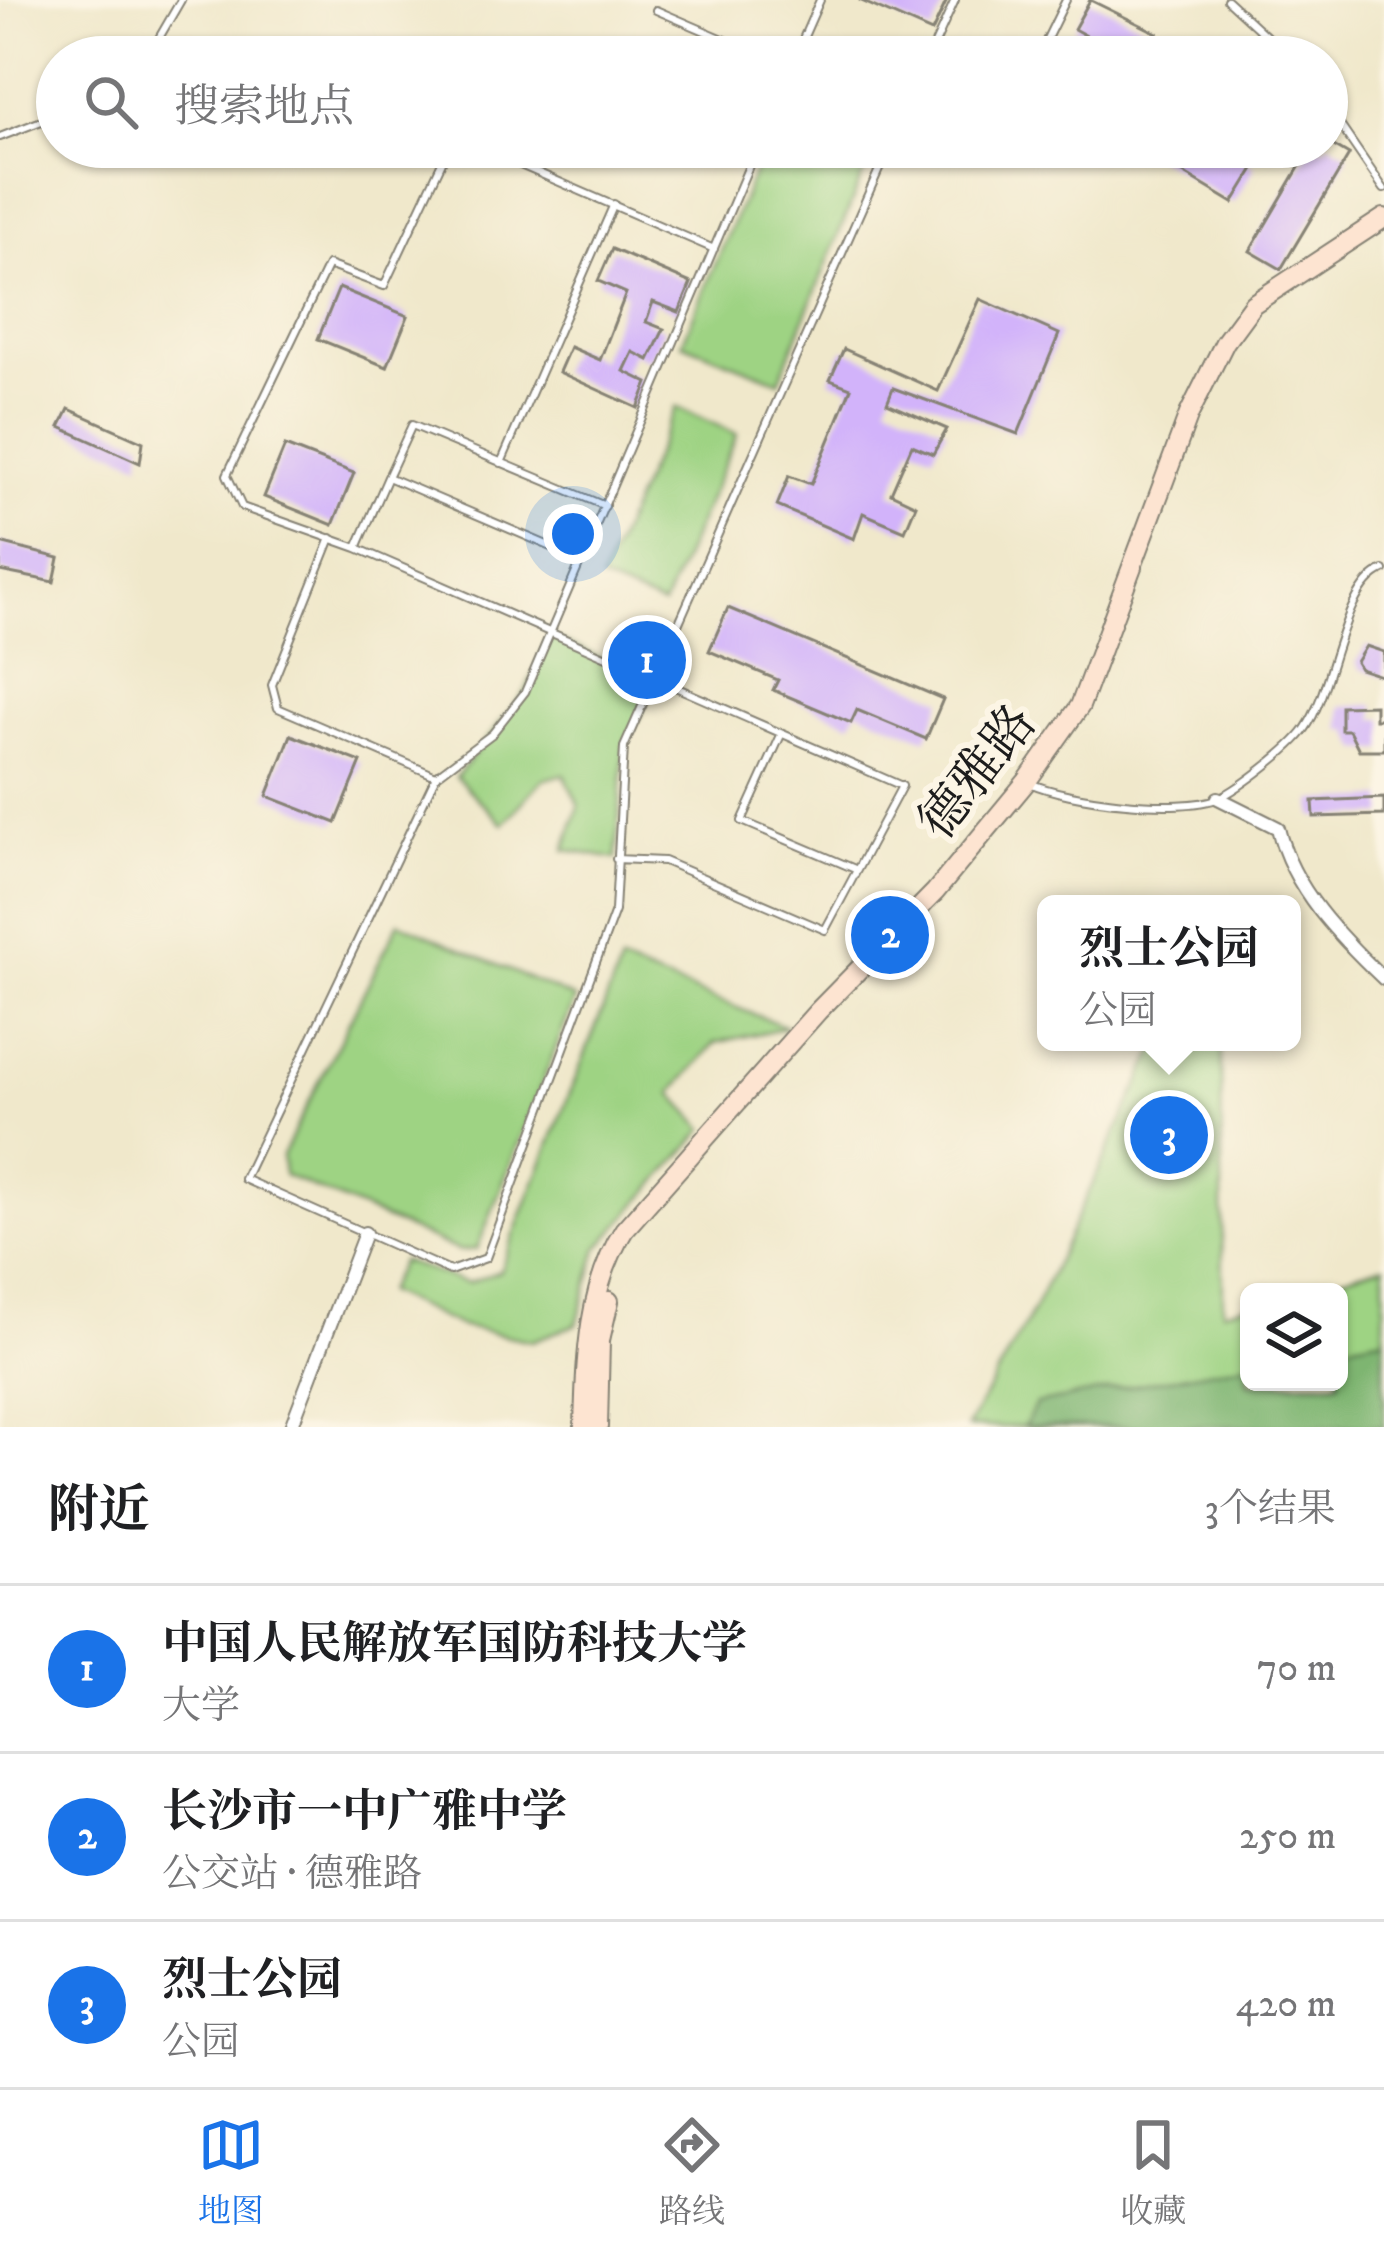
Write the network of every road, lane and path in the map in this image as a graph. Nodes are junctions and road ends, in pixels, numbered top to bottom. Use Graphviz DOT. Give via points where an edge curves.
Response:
graph roads {
  1 [pos="181,0"];
  2 [pos="820,0"];
  3 [pos="955,0"];
  4 [pos="1066,0"];
  5 [pos="1227,0"];
  6 [pos="656,10"];
  7 [pos="160,36"];
  8 [pos="716,36"];
  9 [pos="805,36"];
  10 [pos="939,36"];
  11 [pos="1048,36"];
  12 [pos="1266,36"];
  13 [pos="36,123"];
  14 [pos="0,137"];
  15 [pos="1348,137"];
  16 [pos="439,168"];
  17 [pos="528,168"];
  18 [pos="749,168"];
  19 [pos="880,168"];
  20 [pos="1384,189"];
  21 [pos="614,204"];
  22 [pos="1384,218"];
  23 [pos="1384,227"];
  24 [pos="714,249"];
  25 [pos="501,463"];
  26 [pos="388,477"];
  27 [pos="605,506"];
  28 [pos="331,538"];
  29 [pos="357,548"];
  30 [pos="582,560"];
  31 [pos="1384,570"];
  32 [pos="549,636"];
  33 [pos="657,681"];
  34 [pos="781,735"];
  35 [pos="436,776"];
  36 [pos="1030,784"];
  37 [pos="1218,798"];
  38 [pos="616,859"];
  39 [pos="855,869"];
  40 [pos="1384,979"];
  41 [pos="365,1233"];
  42 [pos="291,1427"];
  43 [pos="584,1427"];
  44 [pos="598,1427"];
  1 -- 7 [label="lane"];
  2 -- 9 [label="lane"];
  3 -- 10 [label="lane"];
  4 -- 11 [label="lane"];
  5 -- 12 [label="lane"];
  6 -- 8 [label="lane"];
  13 -- 14 [label="lane"];
  15 -- 20 [label="lane"];
  16 -- 28 [label="lane" via="384,286 328,265 227,475 242,507"];
  17 -- 21 [label="lane"];
  18 -- 24 [label="lane"];
  19 -- 33 [label="lane"];
  21 -- 24 [label="lane"];
  21 -- 25 [label="lane"];
  22 -- 36 [label="street, 德雅路" via="1275,286 1225,342 1189,414 1080,706"];
  23 -- 36 [label="street, 德雅路" via="1275,296 1232,342 1086,711"];
  24 -- 27 [label="lane"];
  25 -- 26 [label="lane" via="412,425"];
  25 -- 27 [label="lane"];
  26 -- 29 [label="lane"];
  26 -- 30 [label="lane"];
  27 -- 30 [label="lane"];
  28 -- 29 [label="lane"];
  28 -- 35 [label="lane" via="272,686 278,708"];
  29 -- 32 [label="lane"];
  30 -- 32 [label="lane"];
  31 -- 37 [label="lane" via="1358,589 1306,728"];
  32 -- 33 [label="lane"];
  32 -- 35 [label="lane" via="524,692 492,734"];
  33 -- 34 [label="lane"];
  33 -- 38 [label="lane" via="624,747"];
  34 -- 39 [label="lane" via="742,821"];
  34 -- 39 [label="lane" via="902,785"];
  35 -- 41 [label="lane" via="244,1179"];
  36 -- 37 [label="lane" via="1148,805"];
  36 -- 43 [label="street, 德雅路" via="624,1230 587,1340"];
  36 -- 44 [label="street, 德雅路" via="632,1239 600,1340"];
  37 -- 40 [label="street" via="1278,828 1333,930"];
  38 -- 39 [label="lane" via="664,861 825,930"];
  38 -- 41 [label="lane" via="615,911 486,1258 450,1271"];
  41 -- 42 [label="street"];
}
